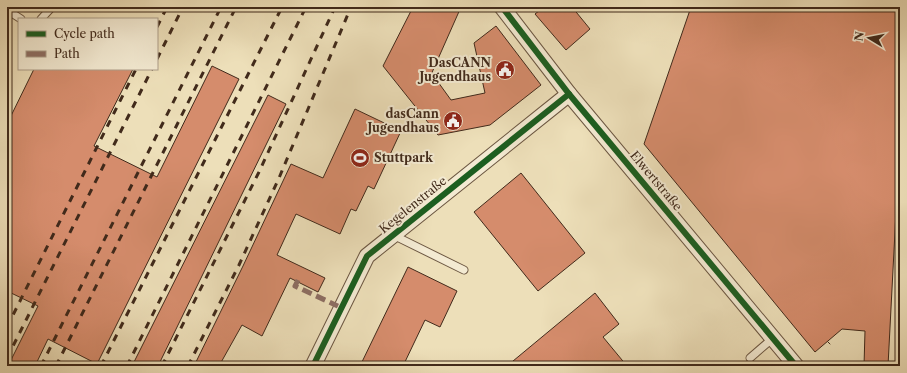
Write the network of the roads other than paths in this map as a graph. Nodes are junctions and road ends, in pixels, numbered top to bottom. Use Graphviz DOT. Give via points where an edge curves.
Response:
graph roads {
  1 [pos="52,7"];
  2 [pos="502,7"];
  3 [pos="7,10"];
  4 [pos="19,18"];
  5 [pos="42,18"];
  6 [pos="568,94"];
  7 [pos="393,235"];
  8 [pos="464,270"];
  9 [pos="773,338"];
  10 [pos="750,358"];
  11 [pos="313,366"];
  12 [pos="796,366"];
  1 -- 5 [label="lane"];
  2 -- 6 [label="street, Elwertstraße"];
  3 -- 4 [label="lane"];
  6 -- 7 [label="street, Kegelenstraße"];
  6 -- 9 [label="street, Elwertstraße"];
  7 -- 8 [label="lane"];
  7 -- 11 [label="street, Kegelenstraße" via="367,256"];
  9 -- 10 [label="lane"];
  9 -- 12 [label="street, Elwertstraße"];
}
